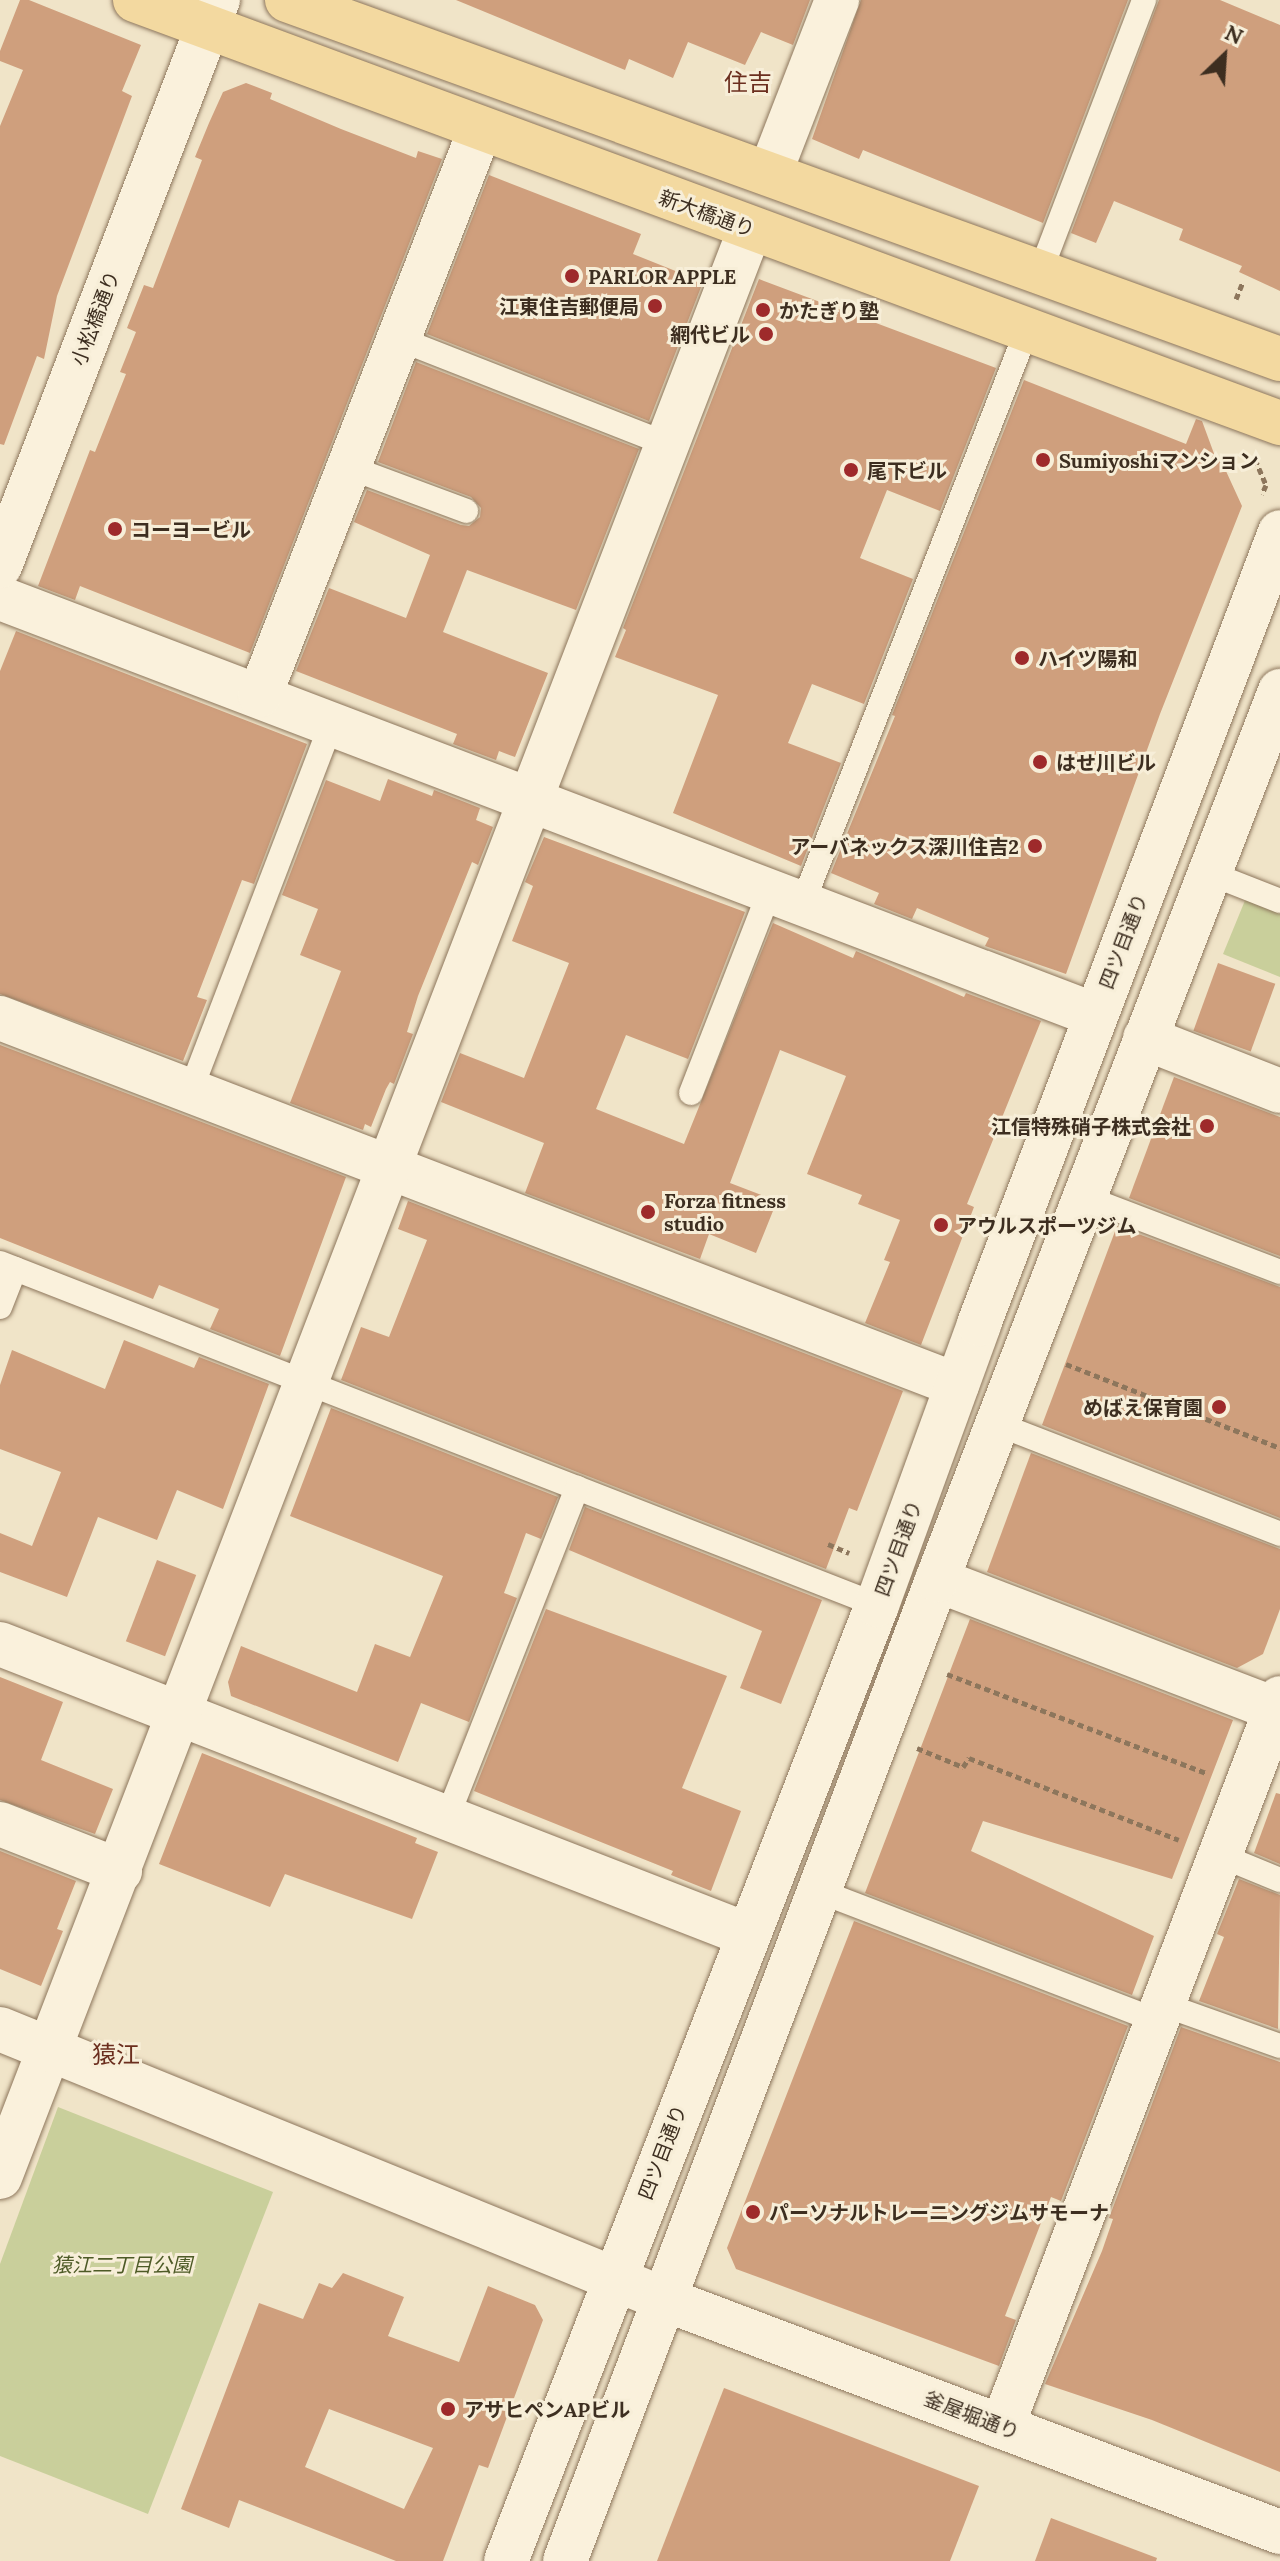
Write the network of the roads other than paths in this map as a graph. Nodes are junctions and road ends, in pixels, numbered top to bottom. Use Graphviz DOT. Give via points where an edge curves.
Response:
graph roads {
  1 [pos="135,0"];
  2 [pos="287,0"];
  3 [pos="837,0"];
  4 [pos="1144,0"];
  5 [pos="213,14"];
  6 [pos="480,130"];
  7 [pos="770,173"];
  8 [pos="750,229"];
  9 [pos="1041,270"];
  10 [pos="1027,330"];
  11 [pos="399,339"];
  12 [pos="1280,359"];
  13 [pos="1280,423"];
  14 [pos="667,444"];
  15 [pos="348,467"];
  16 [pos="466,511"];
  17 [pos="1280,532"];
  18 [pos="0,566"];
  19 [pos="0,598"];
  20 [pos="1280,691"];
  21 [pos="260,695"];
  22 [pos="332,723"];
  23 [pos="531,801"];
  24 [pos="1209,873"];
  25 [pos="786,899"];
  26 [pos="1280,901"];
  27 [pos="1095,1015"];
  28 [pos="0,1018"];
  29 [pos="1145,1038"];
  30 [pos="1280,1091"];
  31 [pos="190,1092"];
  32 [pos="691,1093"];
  33 [pos="391,1167"];
  34 [pos="1084,1197"];
  35 [pos="7,1266"];
  36 [pos="1280,1272"];
  37 [pos="0,1307"];
  38 [pos="308,1383"];
  39 [pos="957,1385"];
  40 [pos="997,1424"];
  41 [pos="577,1488"];
  42 [pos="1280,1534"];
  43 [pos="937,1580"];
  44 [pos="877,1605"];
  45 [pos="0,1644"];
  46 [pos="1279,1706"];
  47 [pos="178,1713"];
  48 [pos="447,1818"];
  49 [pos="0,1824"];
  50 [pos="1219,1855"];
  51 [pos="120,1871"];
  52 [pos="1280,1880"];
  53 [pos="819,1891"];
  54 [pos="748,1935"];
  55 [pos="1158,2012"];
  56 [pos="0,2029"];
  57 [pos="1280,2046"];
  58 [pos="50,2050"];
  59 [pos="0,2177"];
  60 [pos="613,2278"];
  61 [pos="664,2299"];
  62 [pos="1002,2427"];
  63 [pos="1280,2532"];
  64 [pos="506,2561"];
  65 [pos="565,2561"];
  1 -- 5 [label="main road, 新大橋通り"];
  2 -- 7 [label="main road"];
  3 -- 7 [label="street"];
  4 -- 9 [label="lane"];
  5 -- 6 [label="main road, 新大橋通り"];
  5 -- 18 [label="street, 小松橋通り"];
  6 -- 8 [label="main road, 新大橋通り"];
  6 -- 11 [label="street"];
  7 -- 9 [label="main road"];
  8 -- 10 [label="main road, 新大橋通り"];
  8 -- 14 [label="street"];
  9 -- 12 [label="main road"];
  10 -- 13 [label="main road, 新大橋通り"];
  10 -- 25 [label="lane"];
  11 -- 14 [label="lane"];
  11 -- 15 [label="street"];
  14 -- 23 [label="street"];
  15 -- 16 [label="lane"];
  15 -- 21 [label="street"];
  17 -- 27 [label="street, 四ツ目通り"];
  19 -- 21 [label="street"];
  20 -- 24 [label="street"];
  21 -- 22 [label="street"];
  22 -- 23 [label="street"];
  22 -- 31 [label="lane"];
  23 -- 25 [label="street"];
  23 -- 33 [label="street"];
  24 -- 26 [label="lane"];
  24 -- 29 [label="street"];
  25 -- 27 [label="street"];
  25 -- 32 [label="lane"];
  27 -- 39 [label="street, 四ツ目通り"];
  28 -- 31 [label="street"];
  29 -- 30 [label="street"];
  29 -- 34 [label="street"];
  31 -- 33 [label="street"];
  33 -- 38 [label="street"];
  33 -- 39 [label="street"];
  34 -- 36 [label="lane"];
  34 -- 40 [label="street"];
  35 -- 37 [label="lane"];
  35 -- 38 [label="lane"];
  38 -- 41 [label="lane"];
  38 -- 47 [label="street"];
  39 -- 44 [label="street, 四ツ目通り"];
  40 -- 42 [label="lane"];
  40 -- 43 [label="street"];
  41 -- 44 [label="lane"];
  41 -- 48 [label="lane"];
  43 -- 46 [label="street"];
  43 -- 53 [label="street"];
  44 -- 54 [label="street, 四ツ目通り"];
  45 -- 47 [label="street"];
  46 -- 50 [label="street"];
  47 -- 48 [label="street"];
  47 -- 51 [label="street"];
  48 -- 54 [label="street"];
  49 -- 51 [label="street"];
  50 -- 52 [label="lane"];
  50 -- 55 [label="street"];
  51 -- 58 [label="street"];
  53 -- 55 [label="lane"];
  53 -- 61 [label="street"];
  54 -- 60 [label="street, 四ツ目通り"];
  55 -- 57 [label="lane"];
  55 -- 62 [label="street"];
  56 -- 58 [label="street, 釜屋堀通り"];
  58 -- 59 [label="street"];
  58 -- 60 [label="street, 釜屋堀通り"];
  60 -- 61 [label="street, 釜屋堀通り"];
  60 -- 64 [label="street, 四ツ目通り"];
  61 -- 62 [label="street, 釜屋堀通り"];
  61 -- 65 [label="street"];
  62 -- 63 [label="street, 釜屋堀通り"];
}
